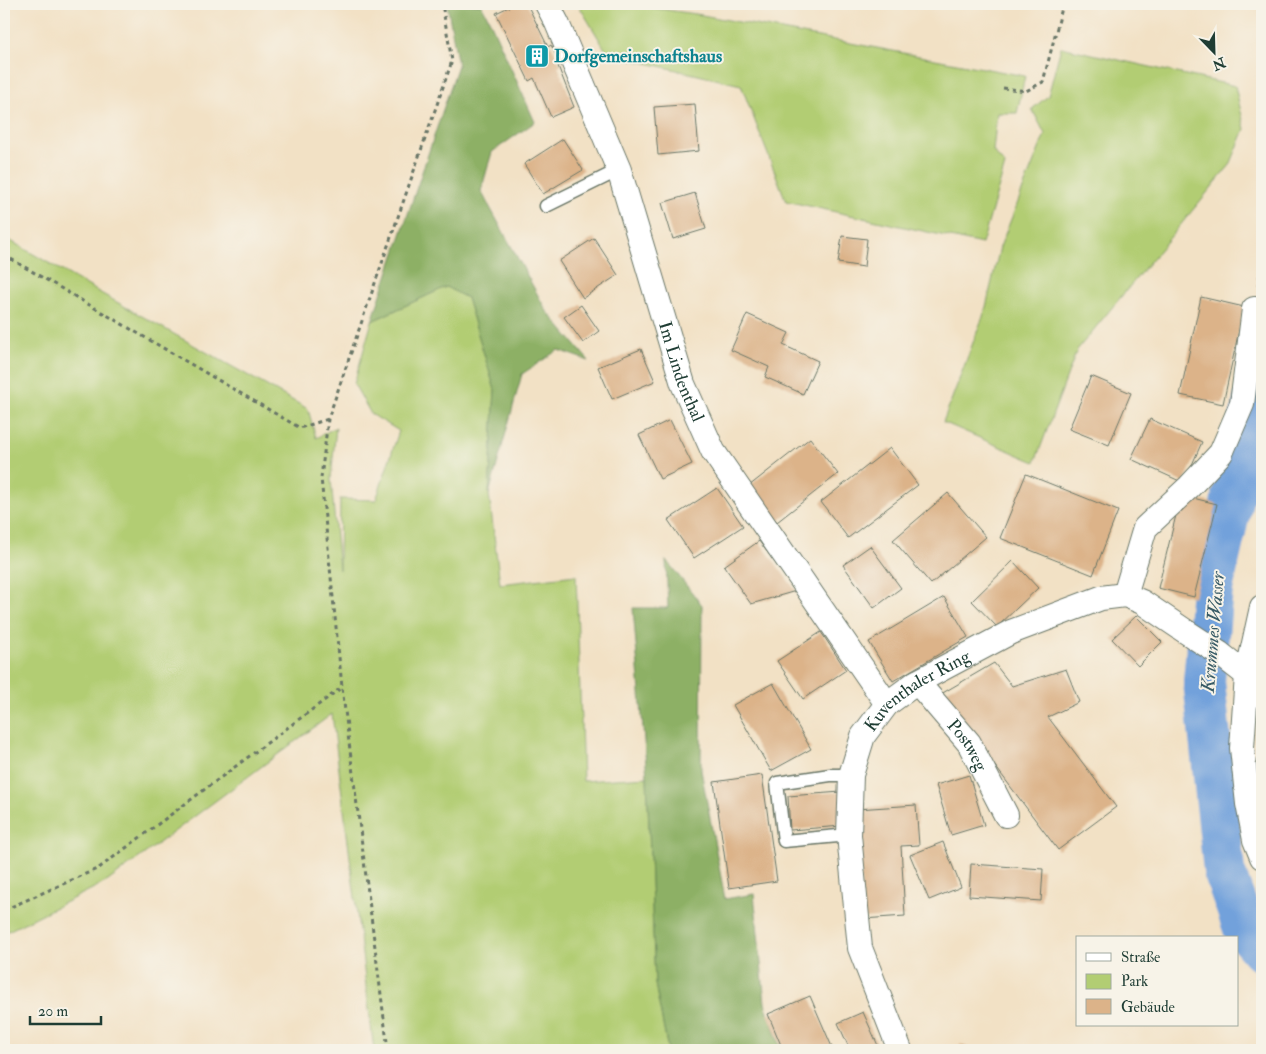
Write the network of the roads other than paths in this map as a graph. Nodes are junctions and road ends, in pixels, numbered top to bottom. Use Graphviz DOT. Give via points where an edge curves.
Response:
graph roads {
  1 [pos="547,4"];
  2 [pos="619,170"];
  3 [pos="546,206"];
  4 [pos="1254,309"];
  5 [pos="1125,595"];
  6 [pos="1262,607"];
  7 [pos="1255,680"];
  8 [pos="917,682"];
  9 [pos="887,704"];
  10 [pos="851,775"];
  11 [pos="1006,815"];
  12 [pos="849,835"];
  13 [pos="1262,857"];
  14 [pos="900,1050"];
  1 -- 2 [label="street, Im Lindenthal"];
  2 -- 3 [label="lane"];
  2 -- 9 [label="street, Im Lindenthal" via="683,384 714,451"];
  4 -- 5 [label="street" via="1242,404 1221,453 1145,528"];
  5 -- 7 [label="street" via="1142,602"];
  5 -- 8 [label="street, Kuventhaler Ring" via="1101,598 1011,632"];
  6 -- 7 [label="street"];
  7 -- 13 [label="street" via="1242,748 1248,804"];
  8 -- 9 [label="street, Kuventhaler Ring"];
  8 -- 11 [label="street, Postweg" via="969,743"];
  9 -- 10 [label="street, Kuventhaler Ring" via="863,736"];
  10 -- 12 [label="street, Kuventhaler Ring"];
  10 -- 12 [label="lane" via="830,775 777,784 784,840"];
  12 -- 14 [label="street, Kuventhaler Ring" via="860,948"];
}
